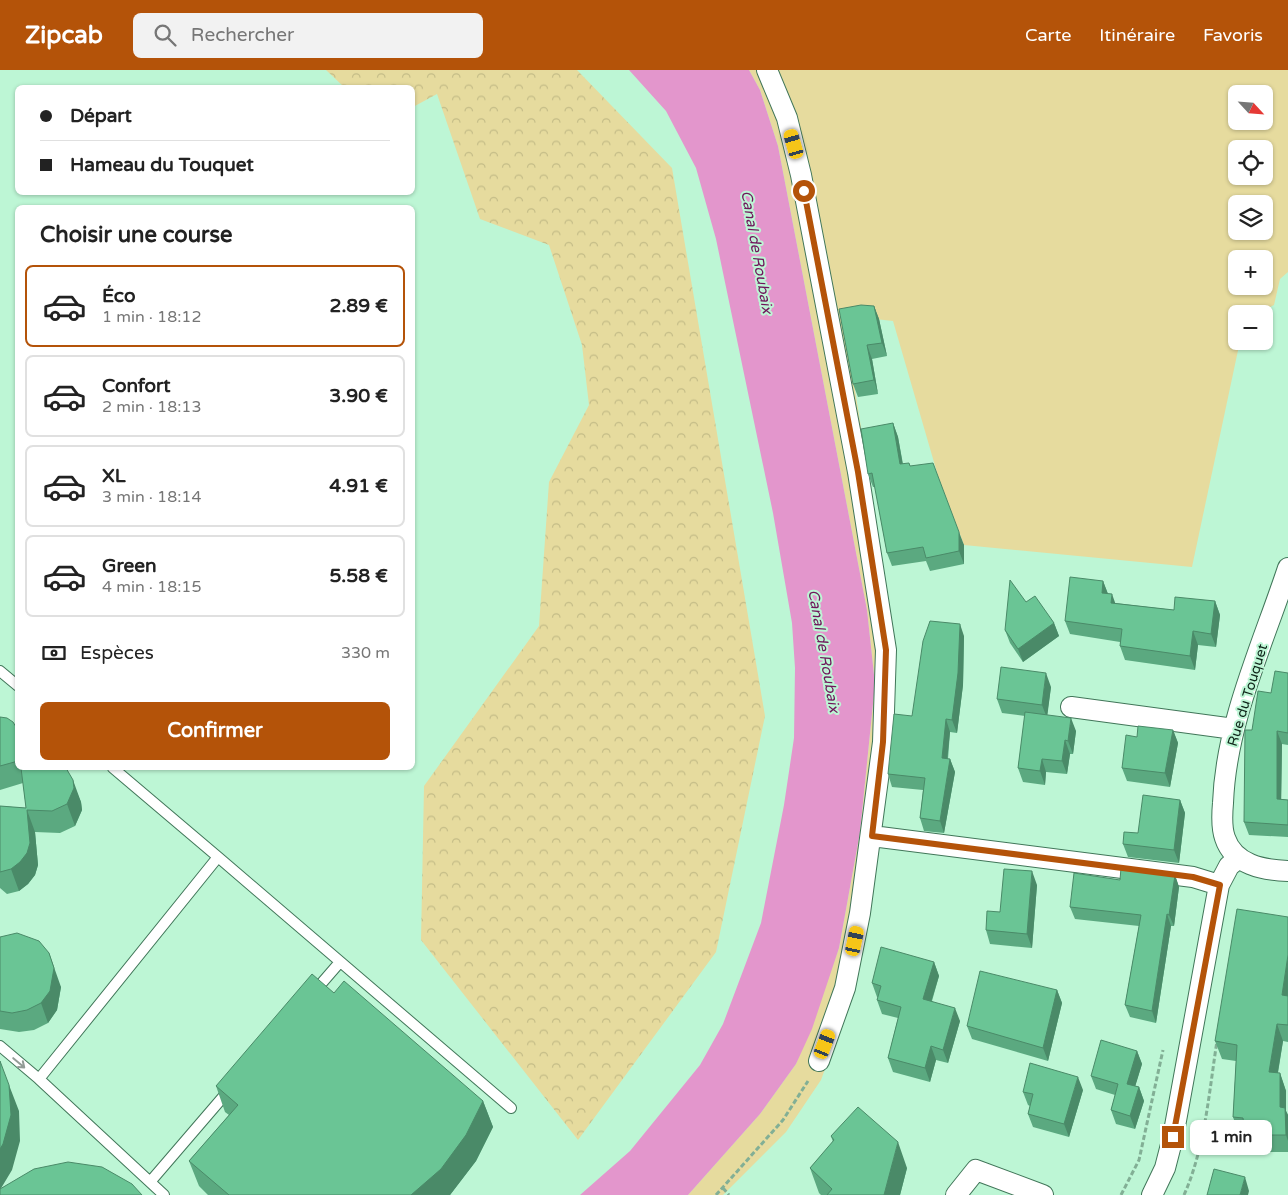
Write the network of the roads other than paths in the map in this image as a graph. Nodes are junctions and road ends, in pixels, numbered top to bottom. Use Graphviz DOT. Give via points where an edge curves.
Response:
graph roads {
  1 [pos="767,70"];
  2 [pos="1288,568"];
  3 [pos="0,670"];
  4 [pos="15,683"];
  5 [pos="1071,707"];
  6 [pos="1234,729"];
  7 [pos="115,770"];
  8 [pos="872,836"];
  9 [pos="218,857"];
  10 [pos="1239,858"];
  11 [pos="1288,871"];
  12 [pos="1220,885"];
  13 [pos="340,962"];
  14 [pos="308,999"];
  15 [pos="0,1046"];
  16 [pos="819,1061"];
  17 [pos="39,1079"];
  18 [pos="239,1079"];
  19 [pos="511,1108"];
  20 [pos="150,1182"];
  21 [pos="164,1195"];
  22 [pos="956,1195"];
  23 [pos="1043,1195"];
  24 [pos="1152,1195"];
  1 -- 8 [label="street" via="787,118 801,175 858,472 883,623 886,711"];
  2 -- 6 [label="street, Rue du Touquet"];
  3 -- 4 [label="lane"];
  5 -- 6 [label="street"];
  6 -- 10 [label="street, Rue du Touquet" via="1223,790 1223,827 1228,843"];
  7 -- 9 [label="lane"];
  8 -- 12 [label="street" via="1193,877"];
  8 -- 16 [label="street" via="845,988"];
  9 -- 13 [label="lane"];
  9 -- 17 [label="lane"];
  10 -- 11 [label="street" via="1266,870"];
  10 -- 12 [label="street" via="1229,866"];
  12 -- 24 [label="street" via="1173,1137"];
  13 -- 14 [label="lane"];
  13 -- 19 [label="lane"];
  15 -- 17 [label="lane, one-way"];
  17 -- 20 [label="lane"];
  18 -- 20 [label="lane"];
  20 -- 21 [label="lane"];
  22 -- 23 [label="street" via="976,1170"];
}
